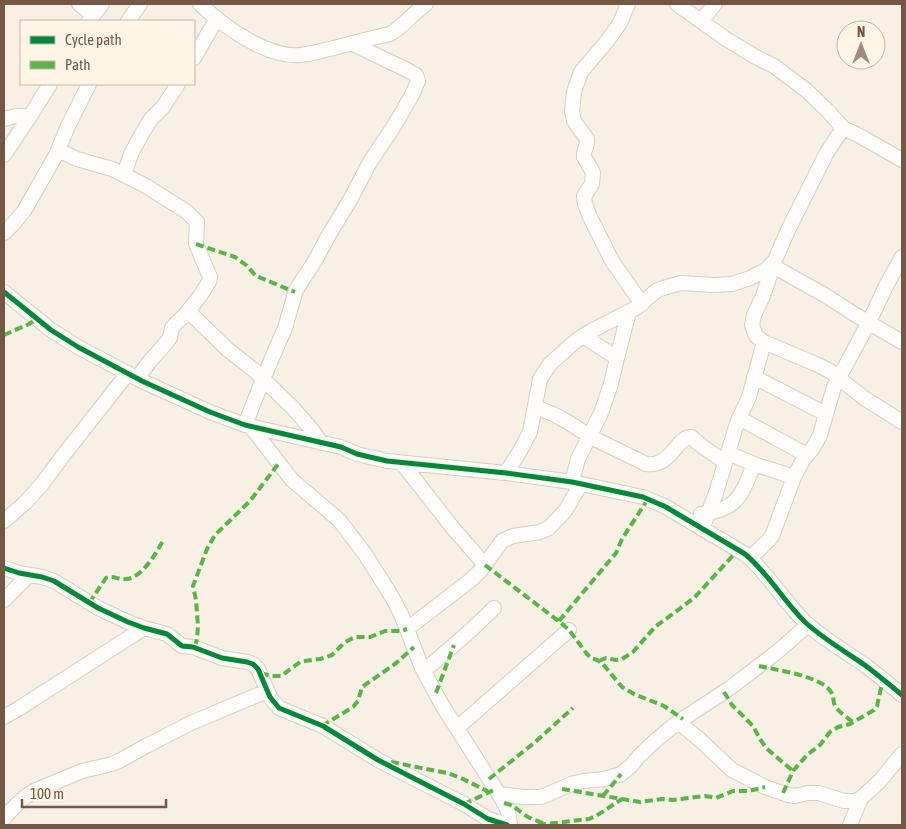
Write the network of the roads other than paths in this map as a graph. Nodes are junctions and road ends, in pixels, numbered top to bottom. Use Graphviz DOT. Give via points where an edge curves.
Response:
graph roads {
  1 [pos="79,4"];
  2 [pos="140,4"];
  3 [pos="200,4"];
  4 [pos="426,4"];
  5 [pos="628,4"];
  6 [pos="677,4"];
  7 [pos="715,4"];
  8 [pos="95,13"];
  9 [pos="216,18"];
  10 [pos="129,20"];
  11 [pos="701,21"];
  12 [pos="351,43"];
  13 [pos="195,56"];
  14 [pos="49,85"];
  15 [pos="88,85"];
  16 [pos="177,85"];
  17 [pos="30,116"];
  18 [pos="4,119"];
  19 [pos="843,128"];
  20 [pos="58,150"];
  21 [pos="4,155"];
  22 [pos="902,160"];
  23 [pos="124,175"];
  24 [pos="4,233"];
  25 [pos="902,256"];
  26 [pos="774,263"];
  27 [pos="4,292"];
  28 [pos="642,304"];
  29 [pos="188,311"];
  30 [pos="629,312"];
  31 [pos="869,322"];
  32 [pos="583,336"];
  33 [pos="764,342"];
  34 [pos="902,342"];
  35 [pos="617,358"];
  36 [pos="132,375"];
  37 [pos="754,377"];
  38 [pos="839,378"];
  39 [pos="263,379"];
  40 [pos="535,407"];
  41 [pos="826,414"];
  42 [pos="739,418"];
  43 [pos="902,422"];
  44 [pos="752,425"];
  45 [pos="248,426"];
  46 [pos="589,436"];
  47 [pos="734,436"];
  48 [pos="321,442"];
  49 [pos="518,454"];
  50 [pos="807,455"];
  51 [pos="727,457"];
  52 [pos="402,463"];
  53 [pos="754,464"];
  54 [pos="506,473"];
  55 [pos="526,476"];
  56 [pos="794,477"];
  57 [pos="576,483"];
  58 [pos="708,513"];
  59 [pos="680,516"];
  60 [pos="4,521"];
  61 [pos="702,529"];
  62 [pos="750,558"];
  63 [pos="485,565"];
  64 [pos="4,568"];
  65 [pos="29,575"];
  66 [pos="4,600"];
  67 [pos="494,608"];
  68 [pos="808,625"];
  69 [pos="144,628"];
  70 [pos="407,629"];
  71 [pos="569,630"];
  72 [pos="424,671"];
  73 [pos="266,692"];
  74 [pos="902,695"];
  75 [pos="4,717"];
  76 [pos="678,722"];
  77 [pos="457,728"];
  78 [pos="902,754"];
  79 [pos="499,794"];
  80 [pos="860,798"];
  81 [pos="4,818"];
  82 [pos="509,825"];
  83 [pos="850,825"];
  1 -- 8 [label="street"];
  2 -- 10 [label="street"];
  3 -- 9 [label="street"];
  4 -- 12 [label="street" via="390,34"];
  5 -- 28 [label="street" via="608,40 581,72 572,111 574,121 587,139 584,157 593,173 592,184 584,196 585,204 612,261"];
  6 -- 11 [label="street"];
  7 -- 11 [label="street"];
  9 -- 12 [label="street" via="268,50 281,54 299,56"];
  9 -- 13 [label="street"];
  11 -- 19 [label="street" via="806,90"];
  12 -- 39 [label="street" via="416,75 418,81 296,290 285,328"];
  14 -- 17 [label="street"];
  15 -- 20 [label="street"];
  16 -- 23 [label="street" via="163,107 151,118 131,154"];
  17 -- 18 [label="street"];
  17 -- 21 [label="street"];
  19 -- 22 [label="street"];
  19 -- 26 [label="street" via="822,162"];
  20 -- 23 [label="street"];
  20 -- 24 [label="street" via="24,211"];
  23 -- 29 [label="street" via="172,201 197,222 196,244 210,277"];
  25 -- 31 [label="street"];
  26 -- 28 [label="street" via="764,272 732,284 672,284 656,291"];
  26 -- 31 [label="street"];
  26 -- 33 [label="street" via="752,325 756,336"];
  27 -- 36 [label="street" via="51,330"];
  28 -- 30 [label="street"];
  29 -- 36 [label="street" via="172,328 170,338"];
  29 -- 39 [label="street"];
  30 -- 32 [label="street"];
  30 -- 35 [label="street"];
  31 -- 34 [label="street"];
  31 -- 38 [label="street"];
  32 -- 35 [label="street"];
  32 -- 40 [label="street" via="544,373"];
  33 -- 37 [label="street"];
  33 -- 38 [label="street" via="818,365"];
  35 -- 46 [label="street" via="602,413"];
  36 -- 45 [label="street"];
  36 -- 60 [label="street" via="42,484"];
  37 -- 41 [label="street"];
  37 -- 42 [label="street"];
  38 -- 41 [label="street"];
  38 -- 43 [label="street"];
  39 -- 45 [label="street"];
  39 -- 48 [label="street"];
  40 -- 46 [label="street" via="561,418"];
  40 -- 49 [label="street" via="530,432"];
  41 -- 50 [label="street" via="820,435"];
  42 -- 44 [label="street"];
  42 -- 47 [label="street"];
  44 -- 47 [label="street"];
  44 -- 50 [label="street"];
  45 -- 48 [label="street"];
  45 -- 70 [label="street" via="292,480 339,520 377,573 402,614"];
  46 -- 51 [label="street" via="651,465 664,460 689,436 703,448"];
  46 -- 57 [label="street" via="578,459"];
  47 -- 51 [label="street"];
  48 -- 52 [label="street" via="357,454"];
  49 -- 54 [label="street"];
  49 -- 55 [label="street"];
  50 -- 56 [label="street"];
  51 -- 53 [label="street"];
  51 -- 58 [label="street"];
  52 -- 54 [label="street"];
  52 -- 63 [label="street"];
  53 -- 56 [label="street"];
  53 -- 58 [label="street" via="733,504"];
  54 -- 55 [label="street"];
  55 -- 57 [label="street"];
  56 -- 62 [label="street" via="772,536"];
  57 -- 59 [label="street" via="643,497"];
  57 -- 63 [label="street" via="565,511 549,528 502,541"];
  58 -- 59 [label="street"];
  58 -- 61 [label="street"];
  59 -- 61 [label="street"];
  61 -- 62 [label="street"];
  62 -- 68 [label="street"];
  63 -- 70 [label="street" via="472,579"];
  64 -- 65 [label="street"];
  65 -- 66 [label="street"];
  65 -- 69 [label="street" via="60,584 98,608"];
  67 -- 72 [label="street"];
  68 -- 74 [label="street"];
  68 -- 76 [label="street" via="730,688"];
  69 -- 73 [label="street" via="167,634 182,646 253,664 263,678"];
  69 -- 75 [label="street"];
  70 -- 72 [label="street"];
  71 -- 77 [label="street"];
  72 -- 77 [label="street"];
  73 -- 81 [label="street" via="191,723 112,764 82,771 34,791"];
  73 -- 82 [label="street" via="279,708 323,726 378,760 488,819"];
  76 -- 79 [label="street" via="621,774 579,782 541,797"];
  76 -- 80 [label="street" via="728,766 765,788 796,796 819,793 844,801"];
  77 -- 79 [label="street"];
  78 -- 80 [label="street" via="879,782"];
  79 -- 82 [label="street" via="508,811"];
  80 -- 83 [label="street"];
}
